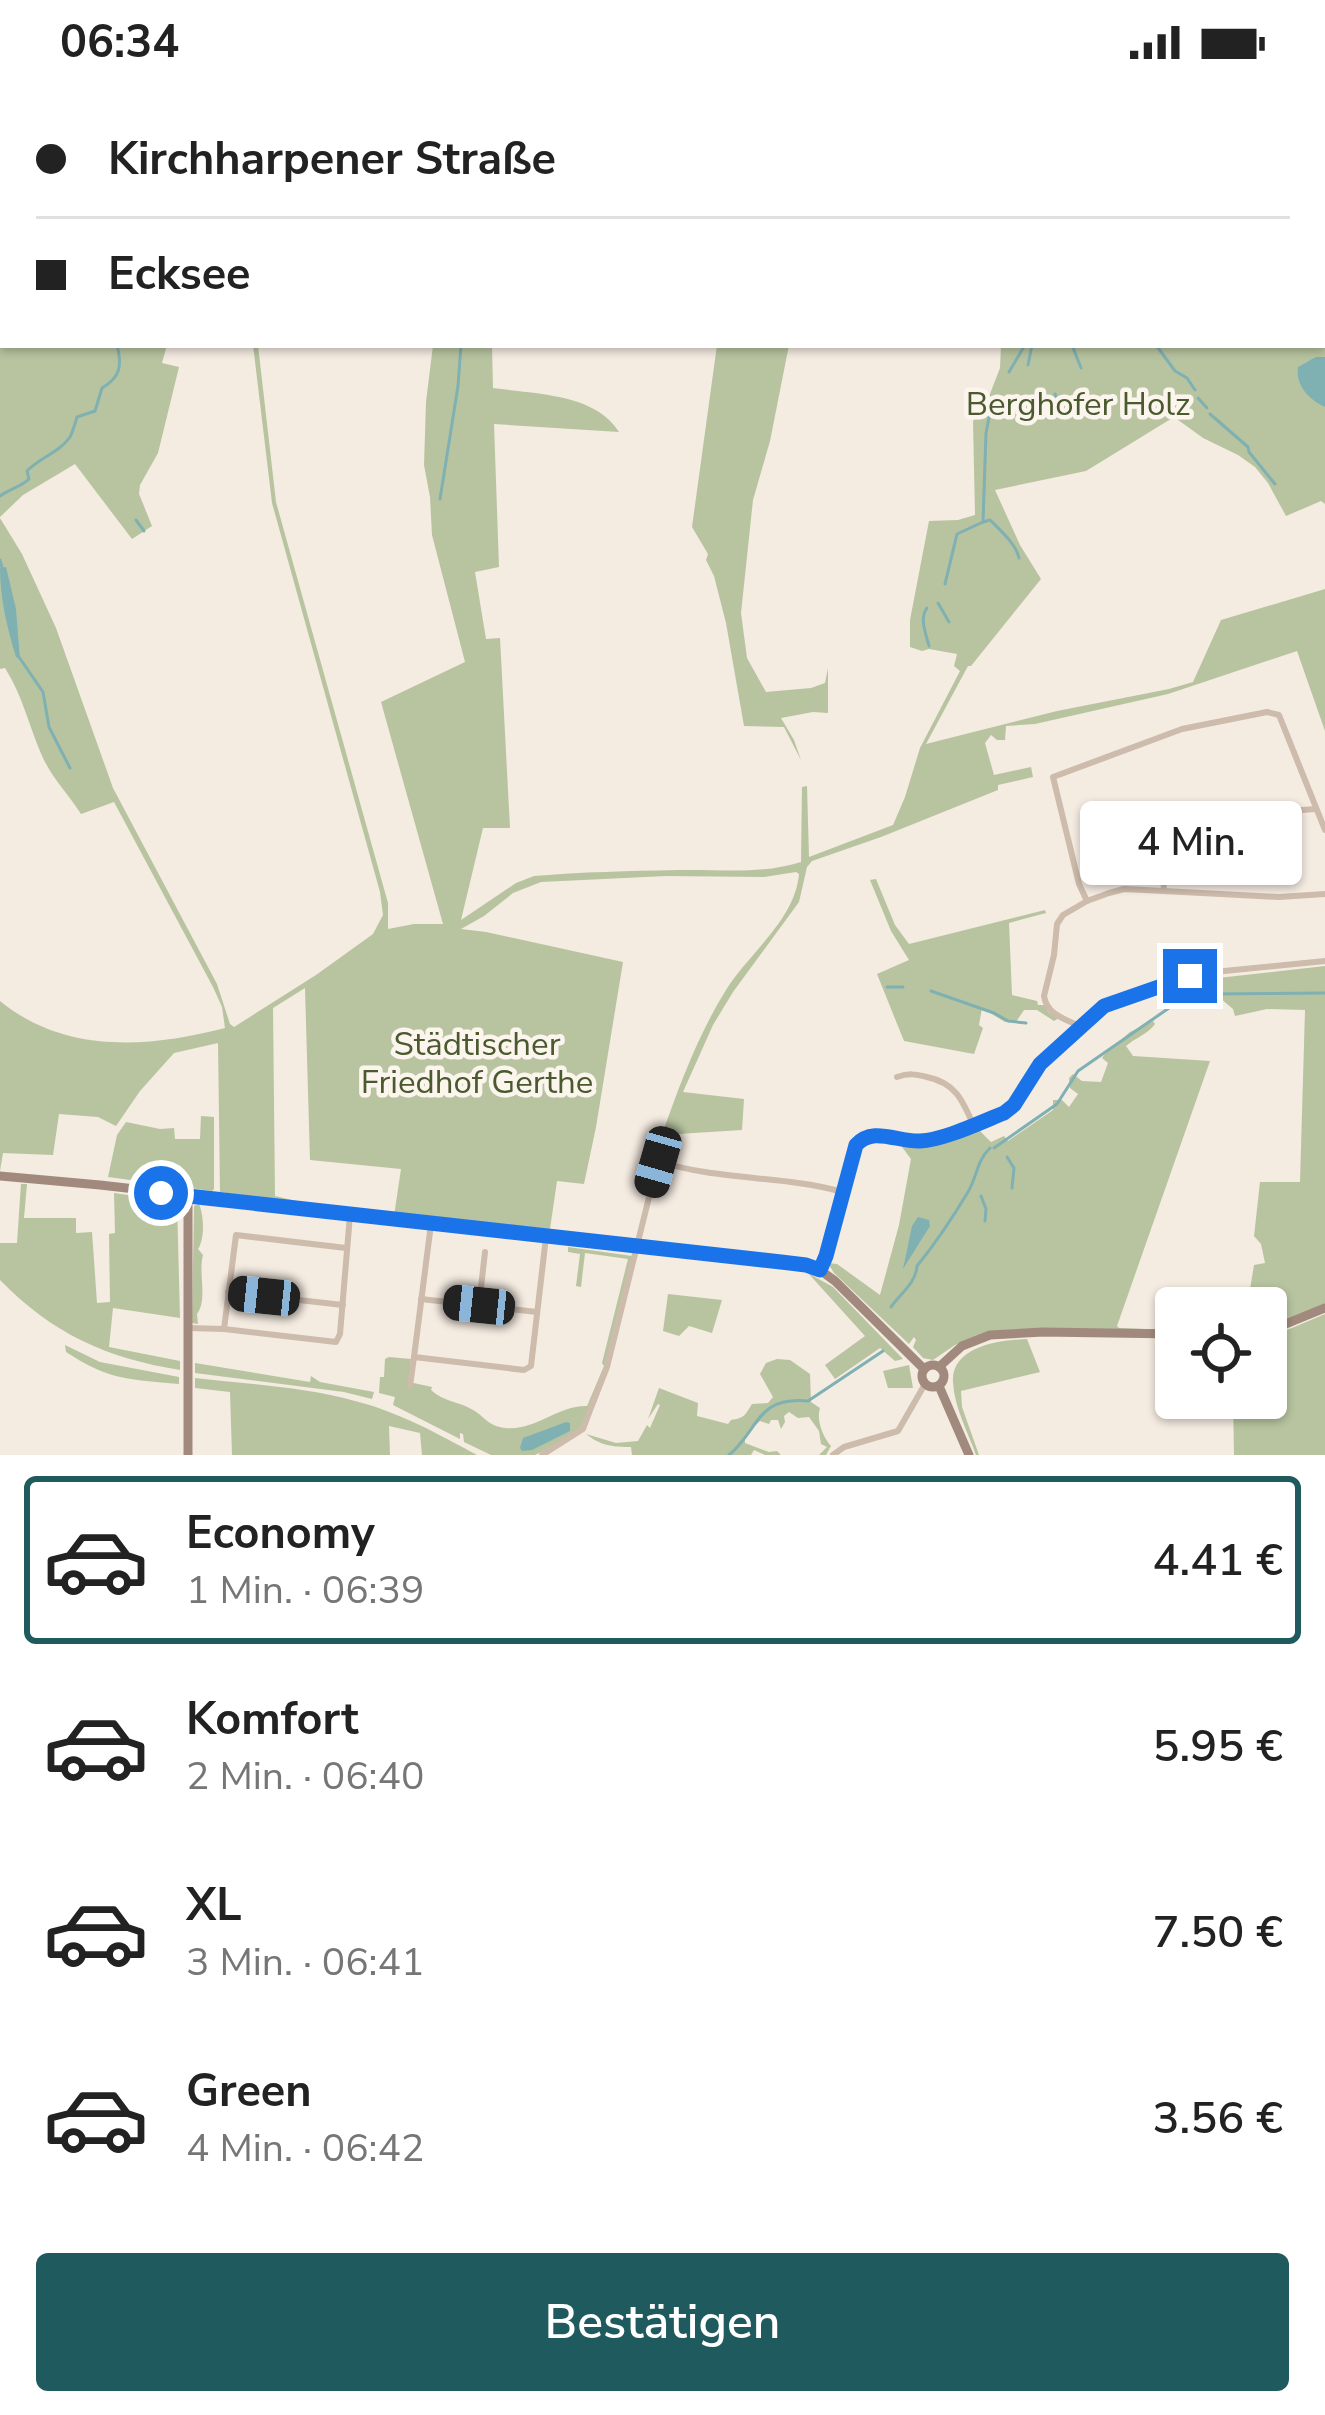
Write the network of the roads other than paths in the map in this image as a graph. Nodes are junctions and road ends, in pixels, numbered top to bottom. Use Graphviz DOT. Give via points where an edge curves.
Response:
graph roads {
  1 [pos="1317,809"];
  2 [pos="1325,830"];
  3 [pos="1164,891"];
  4 [pos="1325,894"];
  5 [pos="1087,901"];
  6 [pos="1325,961"];
  7 [pos="1080,1026"];
  8 [pos="897,1076"];
  9 [pos="973,1124"];
  10 [pos="0,1176"];
  11 [pos="843,1192"];
  12 [pos="188,1196"];
  13 [pos="350,1214"];
  14 [pos="431,1224"];
  15 [pos="546,1237"];
  16 [pos="346,1248"];
  17 [pos="638,1248"];
  18 [pos="485,1252"];
  19 [pos="820,1270"];
  20 [pos="228,1292"];
  21 [pos="422,1299"];
  22 [pos="343,1305"];
  23 [pos="479,1305"];
  24 [pos="1325,1308"];
  25 [pos="537,1312"];
  26 [pos="1287,1323"];
  27 [pos="188,1328"];
  28 [pos="224,1329"];
  29 [pos="1155,1334"];
  30 [pos="414,1357"];
  31 [pos="939,1367"];
  32 [pos="924,1370"];
  33 [pos="925,1384"];
  34 [pos="410,1386"];
  35 [pos="939,1386"];
  36 [pos="188,1455"];
  37 [pos="542,1455"];
  38 [pos="833,1455"];
  39 [pos="969,1455"];
  1 -- 2 [label="street"];
  1 -- 3 [label="street" via="1160,821"];
  1 -- 5 [label="street" via="1280,716 1267,712 1182,729 1053,778"];
  3 -- 4 [label="street"];
  3 -- 5 [label="street" via="1124,890"];
  5 -- 7 [label="street" via="1057,924 1044,996 1053,1013"];
  6 -- 7 [label="street" via="1190,976 1104,1006"];
  7 -- 9 [label="street" via="1040,1064 1011,1108"];
  8 -- 9 [label="street" via="949,1084"];
  9 -- 11 [label="street" via="924,1142 867,1135 856,1145"];
  10 -- 12 [label="street"];
  11 -- 17 [label="street" via="658,1162"];
  11 -- 19 [label="street"];
  12 -- 13 [label="street"];
  12 -- 27 [label="street"];
  13 -- 14 [label="street"];
  13 -- 16 [label="street"];
  14 -- 15 [label="street"];
  14 -- 21 [label="street"];
  15 -- 17 [label="street"];
  15 -- 25 [label="street"];
  16 -- 20 [label="street" via="236,1235"];
  16 -- 22 [label="street"];
  17 -- 19 [label="street"];
  17 -- 37 [label="street" via="583,1429"];
  18 -- 23 [label="street"];
  19 -- 32 [label="street"];
  20 -- 22 [label="street"];
  20 -- 28 [label="street"];
  21 -- 23 [label="street"];
  21 -- 30 [label="street"];
  22 -- 28 [label="street" via="334,1343"];
  23 -- 25 [label="street"];
  24 -- 26 [label="street"];
  25 -- 30 [label="street" via="528,1370"];
  27 -- 28 [label="street"];
  27 -- 36 [label="street"];
  29 -- 31 [label="street" via="990,1335"];
  30 -- 34 [label="street"];
  31 -- 32 [label="street"];
  31 -- 35 [label="street"];
  32 -- 33 [label="street"];
  33 -- 35 [label="street"];
  33 -- 38 [label="street" via="898,1431"];
  35 -- 39 [label="street"];
}
